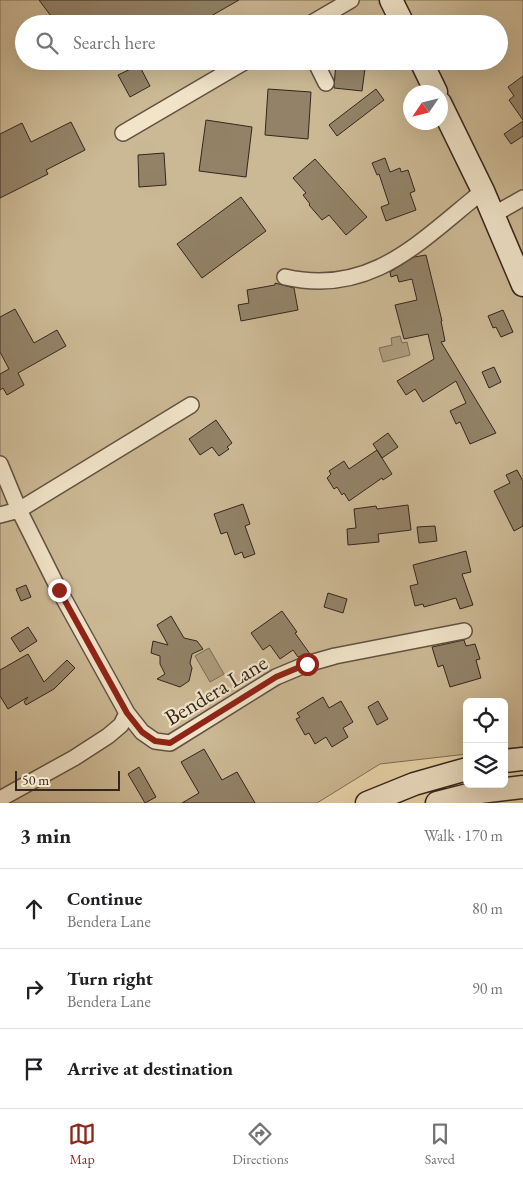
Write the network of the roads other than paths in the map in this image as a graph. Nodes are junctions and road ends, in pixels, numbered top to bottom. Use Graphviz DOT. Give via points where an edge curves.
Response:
graph roads {
  1 [pos="351,0"];
  2 [pos="391,0"];
  3 [pos="325,15"];
  4 [pos="398,15"];
  5 [pos="231,70"];
  6 [pos="320,70"];
  7 [pos="425,70"];
  8 [pos="326,83"];
  9 [pos="433,85"];
  10 [pos="448,119"];
  11 [pos="123,133"];
  12 [pos="483,191"];
  13 [pos="523,198"];
  14 [pos="492,215"];
  15 [pos="285,277"];
  16 [pos="523,285"];
  17 [pos="191,406"];
  18 [pos="0,465"];
  19 [pos="19,510"];
  20 [pos="0,515"];
  21 [pos="464,632"];
  22 [pos="127,713"];
  23 [pos="523,759"];
  24 [pos="508,761"];
  25 [pos="463,770"];
  26 [pos="523,786"];
  27 [pos="0,799"];
  28 [pos="367,803"];
  29 [pos="437,803"];
  1 -- 3 [label="street"];
  2 -- 4 [label="street"];
  5 -- 11 [label="street"];
  6 -- 8 [label="street"];
  7 -- 9 [label="street"];
  10 -- 12 [label="street"];
  12 -- 14 [label="street"];
  12 -- 15 [label="street" via="423,239 388,264 369,273 329,281"];
  13 -- 14 [label="street"];
  14 -- 16 [label="street"];
  17 -- 19 [label="street"];
  18 -- 19 [label="street, Bendera Lane"];
  19 -- 20 [label="street"];
  19 -- 22 [label="street, Bendera Lane"];
  21 -- 22 [label="street, Bendera Lane" via="307,664 276,677 170,743 155,741 142,732"];
  22 -- 27 [label="street" via="121,725 108,736"];
  23 -- 24 [label="street"];
  25 -- 28 [label="street" via="414,784"];
  26 -- 29 [label="street"];
}
